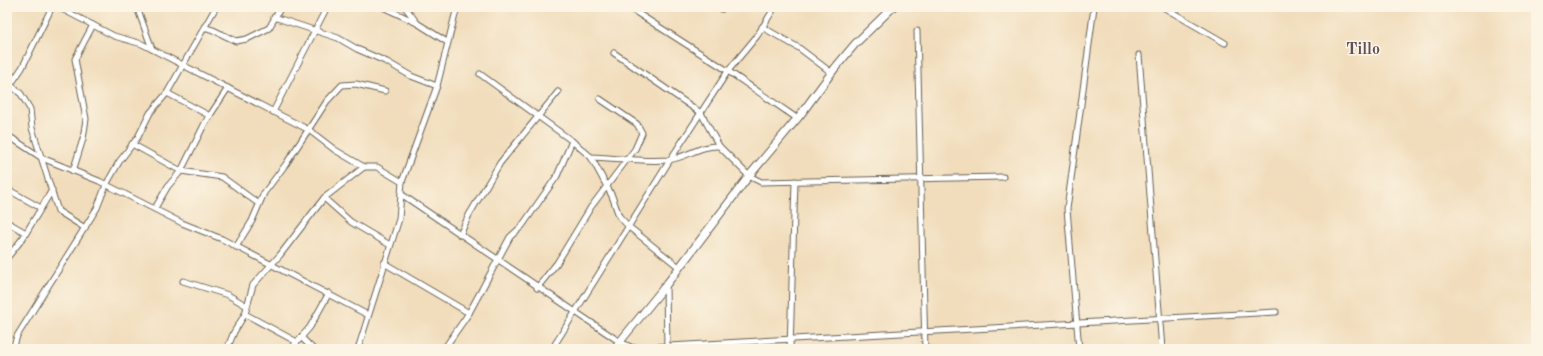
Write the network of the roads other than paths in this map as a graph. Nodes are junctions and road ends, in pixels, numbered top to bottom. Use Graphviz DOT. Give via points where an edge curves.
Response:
graph roads {
  1 [pos="52,7"];
  2 [pos="58,7"];
  3 [pos="137,7"];
  4 [pos="216,7"];
  5 [pos="281,7"];
  6 [pos="328,7"];
  7 [pos="383,7"];
  8 [pos="405,7"];
  9 [pos="457,7"];
  10 [pos="628,7"];
  11 [pos="775,7"];
  12 [pos="893,7"];
  13 [pos="1094,7"];
  14 [pos="1163,7"];
  15 [pos="274,17"];
  16 [pos="417,23"];
  17 [pos="93,25"];
  18 [pos="204,27"];
  19 [pos="762,27"];
  20 [pos="315,31"];
  21 [pos="917,31"];
  22 [pos="447,42"];
  23 [pos="1225,43"];
  24 [pos="152,49"];
  25 [pos="614,53"];
  26 [pos="1139,55"];
  27 [pos="183,64"];
  28 [pos="728,71"];
  29 [pos="832,73"];
  30 [pos="480,74"];
  31 [pos="8,86"];
  32 [pos="437,86"];
  33 [pos="228,88"];
  34 [pos="385,91"];
  35 [pos="558,92"];
  36 [pos="167,93"];
  37 [pos="600,99"];
  38 [pos="273,112"];
  39 [pos="701,113"];
  40 [pos="210,116"];
  41 [pos="538,116"];
  42 [pos="798,119"];
  43 [pos="309,130"];
  44 [pos="7,135"];
  45 [pos="572,141"];
  46 [pos="132,144"];
  47 [pos="718,146"];
  48 [pos="591,157"];
  49 [pos="42,158"];
  50 [pos="626,159"];
  51 [pos="670,160"];
  52 [pos="364,167"];
  53 [pos="73,171"];
  54 [pos="181,171"];
  55 [pos="749,176"];
  56 [pos="1003,177"];
  57 [pos="921,179"];
  58 [pos="402,182"];
  59 [pos="795,182"];
  60 [pos="106,185"];
  61 [pos="606,185"];
  62 [pos="7,189"];
  63 [pos="52,190"];
  64 [pos="401,194"];
  65 [pos="324,198"];
  66 [pos="259,204"];
  67 [pos="41,208"];
  68 [pos="155,208"];
  69 [pos="7,222"];
  70 [pos="629,227"];
  71 [pos="85,228"];
  72 [pos="26,233"];
  73 [pos="460,235"];
  74 [pos="390,245"];
  75 [pos="236,247"];
  76 [pos="7,258"];
  77 [pos="497,261"];
  78 [pos="384,263"];
  79 [pos="270,265"];
  80 [pos="679,267"];
  81 [pos="182,281"];
  82 [pos="666,285"];
  83 [pos="537,288"];
  84 [pos="329,294"];
  85 [pos="247,306"];
  86 [pos="574,311"];
  87 [pos="1276,312"];
  88 [pos="469,313"];
  89 [pos="245,314"];
  90 [pos="368,315"];
  91 [pos="1159,319"];
  92 [pos="1077,323"];
  93 [pos="925,332"];
  94 [pos="301,337"];
  95 [pos="789,340"];
  96 [pos="297,342"];
  97 [pos="620,342"];
  98 [pos="667,348"];
  99 [pos="12,349"];
  100 [pos="227,349"];
  101 [pos="291,349"];
  102 [pos="313,349"];
  103 [pos="358,349"];
  104 [pos="444,349"];
  105 [pos="552,349"];
  106 [pos="614,349"];
  107 [pos="790,349"];
  108 [pos="925,349"];
  109 [pos="1079,349"];
  110 [pos="1162,349"];
  1 -- 31 [label="street" via="22,68"];
  2 -- 17 [label="street"];
  3 -- 24 [label="street"];
  4 -- 18 [label="street"];
  5 -- 15 [label="street"];
  6 -- 20 [label="street"];
  7 -- 16 [label="street"];
  8 -- 16 [label="street"];
  9 -- 22 [label="street"];
  10 -- 28 [label="street"];
  11 -- 19 [label="street"];
  12 -- 29 [label="street" via="855,44"];
  13 -- 92 [label="street" via="1067,209"];
  14 -- 23 [label="street"];
  15 -- 18 [label="street" via="269,28 247,39 236,41"];
  15 -- 20 [label="street"];
  16 -- 22 [label="street"];
  17 -- 24 [label="street" via="114,36"];
  17 -- 53 [label="street" via="75,58 86,119"];
  18 -- 27 [label="street"];
  19 -- 28 [label="street"];
  19 -- 29 [label="street" via="799,48"];
  20 -- 32 [label="street" via="338,38 411,76"];
  20 -- 38 [label="street"];
  21 -- 57 [label="street"];
  22 -- 32 [label="street"];
  24 -- 27 [label="street"];
  25 -- 39 [label="street"];
  26 -- 91 [label="street"];
  27 -- 33 [label="street"];
  27 -- 36 [label="street"];
  28 -- 39 [label="street"];
  28 -- 42 [label="street"];
  29 -- 42 [label="street"];
  30 -- 41 [label="street"];
  31 -- 49 [label="street" via="22,94 30,109 32,128"];
  32 -- 58 [label="street"];
  33 -- 38 [label="street"];
  33 -- 40 [label="street"];
  34 -- 43 [label="street" via="356,84 342,84 327,101"];
  35 -- 41 [label="street"];
  36 -- 40 [label="street"];
  36 -- 46 [label="street" via="150,113"];
  37 -- 50 [label="street" via="637,124 642,133 635,150"];
  38 -- 43 [label="street"];
  39 -- 47 [label="street"];
  39 -- 51 [label="street"];
  40 -- 54 [label="street"];
  41 -- 45 [label="street"];
  41 -- 73 [label="street" via="500,163"];
  42 -- 55 [label="street"];
  43 -- 52 [label="street" via="335,150"];
  43 -- 66 [label="street" via="264,193"];
  44 -- 49 [label="street"];
  45 -- 48 [label="street"];
  45 -- 77 [label="street" via="557,176 522,226 510,237"];
  46 -- 54 [label="street"];
  46 -- 60 [label="street"];
  47 -- 51 [label="street" via="696,150"];
  47 -- 55 [label="street"];
  48 -- 50 [label="street"];
  48 -- 61 [label="street"];
  49 -- 53 [label="street"];
  49 -- 63 [label="street"];
  50 -- 51 [label="street"];
  50 -- 61 [label="street"];
  51 -- 70 [label="street"];
  52 -- 58 [label="street" via="377,167"];
  52 -- 65 [label="street"];
  53 -- 60 [label="street"];
  54 -- 66 [label="street" via="222,177"];
  54 -- 68 [label="street" via="168,186"];
  55 -- 59 [label="street" via="761,182"];
  55 -- 80 [label="street"];
  56 -- 57 [label="street"];
  57 -- 59 [label="street"];
  57 -- 93 [label="street"];
  58 -- 64 [label="street"];
  59 -- 95 [label="street"];
  60 -- 68 [label="street"];
  60 -- 71 [label="street" via="97,208"];
  61 -- 70 [label="street" via="619,216"];
  61 -- 83 [label="street" via="557,264"];
  62 -- 67 [label="street"];
  63 -- 67 [label="street"];
  63 -- 71 [label="street" via="58,211"];
  64 -- 73 [label="street"];
  64 -- 74 [label="street" via="399,219"];
  65 -- 74 [label="street" via="351,222"];
  65 -- 79 [label="street"];
  66 -- 75 [label="street"];
  67 -- 72 [label="street"];
  68 -- 75 [label="street"];
  69 -- 72 [label="street"];
  70 -- 80 [label="street"];
  70 -- 86 [label="street"];
  71 -- 99 [label="street"];
  72 -- 76 [label="street"];
  73 -- 77 [label="street"];
  74 -- 78 [label="street"];
  75 -- 79 [label="street"];
  77 -- 83 [label="street"];
  77 -- 88 [label="street"];
  78 -- 88 [label="street"];
  78 -- 90 [label="street"];
  79 -- 84 [label="street"];
  79 -- 85 [label="street" via="253,285"];
  80 -- 82 [label="street"];
  81 -- 85 [label="street" via="228,295"];
  82 -- 97 [label="street"];
  82 -- 98 [label="street"];
  83 -- 86 [label="street"];
  84 -- 90 [label="street"];
  84 -- 94 [label="street" via="310,327"];
  85 -- 89 [label="street"];
  86 -- 97 [label="street"];
  86 -- 105 [label="street"];
  87 -- 91 [label="street"];
  88 -- 104 [label="street"];
  89 -- 96 [label="street"];
  89 -- 100 [label="street"];
  90 -- 103 [label="street"];
  91 -- 92 [label="street"];
  91 -- 110 [label="street"];
  92 -- 93 [label="street"];
  92 -- 109 [label="street"];
  93 -- 95 [label="street"];
  93 -- 108 [label="street"];
  94 -- 96 [label="street"];
  94 -- 102 [label="street"];
  95 -- 98 [label="street"];
  95 -- 107 [label="street"];
  96 -- 101 [label="street"];
  97 -- 98 [label="street" via="633,348"];
  97 -- 106 [label="street"];
}
